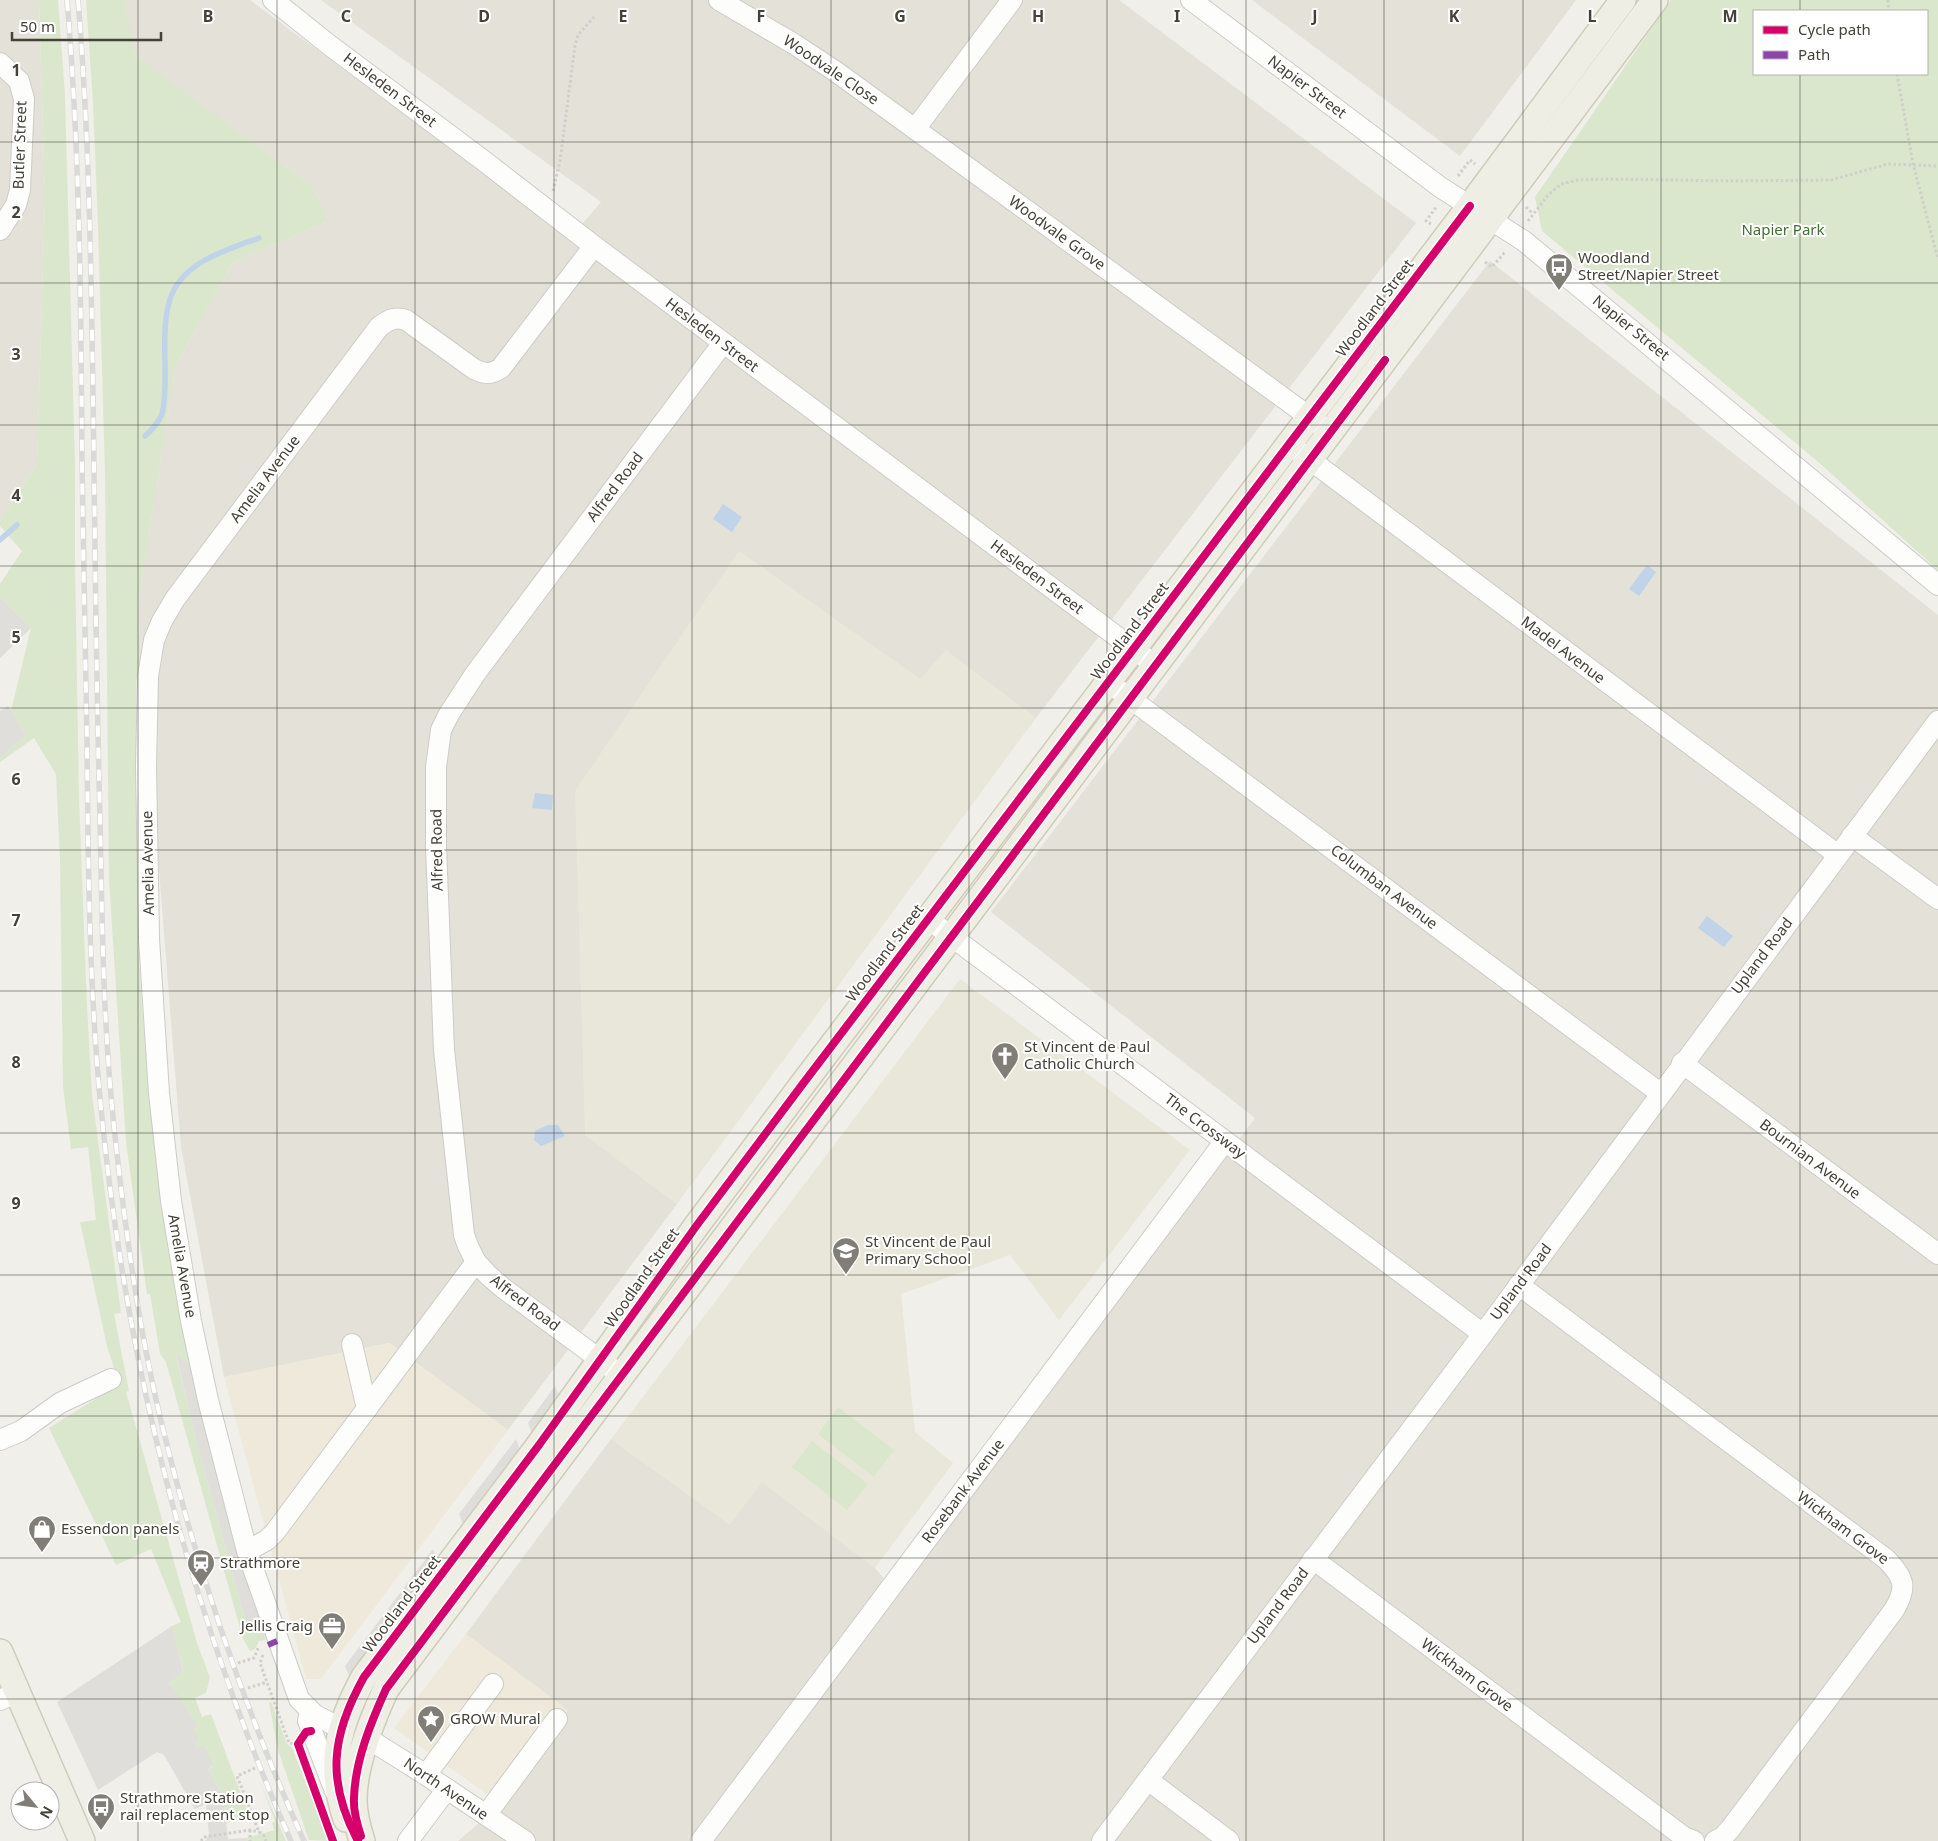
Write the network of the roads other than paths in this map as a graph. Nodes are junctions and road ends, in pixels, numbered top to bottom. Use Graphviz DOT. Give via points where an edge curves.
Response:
graph roads {
  1 [pos="719,0"];
  2 [pos="1012,0"];
  3 [pos="1623,0"];
  4 [pos="1655,0"];
  5 [pos="280,2"];
  6 [pos="1200,3"];
  7 [pos="0,63"];
  8 [pos="915,129"];
  9 [pos="1470,206"];
  10 [pos="1491,220"];
  11 [pos="0,230"];
  12 [pos="594,246"];
  13 [pos="723,343"];
  14 [pos="1309,417"];
  15 [pos="1330,432"];
  16 [pos="1289,444"];
  17 [pos="1309,459"];
  18 [pos="1938,584"];
  19 [pos="1134,648"];
  20 [pos="1155,665"];
  21 [pos="1108,682"];
  22 [pos="1130,698"];
  23 [pos="1938,721"];
  24 [pos="1852,836"];
  25 [pos="1838,855"];
  26 [pos="1938,899"];
  27 [pos="928,919"];
  28 [pos="952,937"];
  29 [pos="1682,1063"];
  30 [pos="1660,1093"];
  31 [pos="1225,1141"];
  32 [pos="1938,1254"];
  33 [pos="476,1262"];
  34 [pos="1519,1285"];
  35 [pos="1483,1334"];
  36 [pos="352,1344"];
  37 [pos="601,1360"];
  38 [pos="621,1375"];
  39 [pos="111,1379"];
  40 [pos="367,1409"];
  41 [pos="0,1440"];
  42 [pos="247,1551"];
  43 [pos="1313,1560"];
  44 [pos="0,1652"];
  45 [pos="493,1684"];
  46 [pos="9,1696"];
  47 [pos="557,1719"];
  48 [pos="306,1728"];
  49 [pos="342,1729"];
  50 [pos="367,1738"];
  51 [pos="426,1775"];
  52 [pos="1148,1780"];
  53 [pos="447,1789"];
  54 [pos="340,1799"];
  55 [pos="486,1815"];
  56 [pos="82,1841"];
  57 [pos="358,1841"];
  58 [pos="362,1841"];
  59 [pos="408,1841"];
  60 [pos="525,1841"];
  61 [pos="701,1841"];
  62 [pos="1102,1841"];
  63 [pos="1229,1841"];
  64 [pos="1694,1841"];
  65 [pos="1715,1841"];
  1 -- 8 [label="street, Woodvale Close" via="819,60"];
  2 -- 8 [label="street"];
  3 -- 9 [label="main road, Woodland Street"];
  4 -- 10 [label="main road"];
  5 -- 12 [label="street, Hesleden Street"];
  6 -- 9 [label="street, Napier Street" via="1432,181"];
  7 -- 11 [label="street, Butler Street" via="19,81 24,99 20,190 16,205"];
  8 -- 14 [label="street, Woodvale Grove"];
  9 -- 10 [label="street, Napier Street"];
  9 -- 14 [label="main road, Woodland Street"];
  10 -- 15 [label="main road"];
  10 -- 18 [label="street, Napier Street" via="1524,241 1590,294"];
  12 -- 13 [label="street, Hesleden Street"];
  12 -- 42 [label="street, Amelia Avenue" via="496,372 486,374 474,369 406,320 395,318 379,327 175,599 154,640 148,676 146,766 149,940 159,1093 171,1201 191,1321"];
  13 -- 19 [label="street, Hesleden Street"];
  13 -- 33 [label="street, Alfred Road" via="476,674 441,730 436,767 436,846 444,1050 464,1235"];
  14 -- 15 [label="street, Woodvale Grove"];
  14 -- 16 [label="main road, Woodland Street"];
  15 -- 17 [label="main road"];
  16 -- 17 [label="street, Madel Avenue"];
  16 -- 19 [label="main road, Woodland Street"];
  17 -- 20 [label="main road"];
  17 -- 25 [label="street, Madel Avenue"];
  19 -- 20 [label="street, Hesleden Street"];
  19 -- 21 [label="main road, Woodland Street"];
  20 -- 22 [label="main road"];
  21 -- 22 [label="street, Columban Avenue"];
  21 -- 27 [label="main road, Woodland Street"];
  22 -- 28 [label="main road"];
  22 -- 30 [label="street, Columban Avenue"];
  23 -- 24 [label="street, Upland Road"];
  24 -- 25 [label="street, Upland Road"];
  24 -- 26 [label="street"];
  25 -- 29 [label="street, Upland Road"];
  27 -- 28 [label="street, The Crossway"];
  27 -- 37 [label="main road, Woodland Street" via="703,1217"];
  28 -- 31 [label="street, The Crossway"];
  28 -- 38 [label="main road"];
  29 -- 30 [label="street, Upland Road"];
  29 -- 32 [label="street, Bournian Avenue"];
  30 -- 34 [label="street, Upland Road"];
  31 -- 35 [label="street, The Crossway"];
  31 -- 61 [label="street, Rosebank Avenue"];
  33 -- 37 [label="street, Alfred Road" via="503,1288"];
  33 -- 40 [label="street"];
  34 -- 35 [label="street, Upland Road"];
  34 -- 65 [label="street, Wickham Grove" via="1886,1559 1898,1570 1902,1581 1903,1590 1894,1610 1731,1828"];
  35 -- 43 [label="street, Upland Road"];
  36 -- 40 [label="street"];
  37 -- 38 [label="street, Alfred Road"];
  37 -- 49 [label="main road, Woodland Street" via="364,1677"];
  38 -- 50 [label="main road" via="386,1689"];
  39 -- 41 [label="street" via="60,1402 21,1431"];
  40 -- 42 [label="street" via="275,1532"];
  42 -- 48 [label="street, Amelia Avenue" via="299,1699"];
  43 -- 52 [label="street, Upland Road"];
  43 -- 64 [label="street, Wickham Grove" via="1684,1837"];
  44 -- 46 [label="main road"];
  45 -- 51 [label="street"];
  46 -- 56 [label="main road"];
  47 -- 55 [label="street"];
  48 -- 49 [label="street, Amelia Avenue" via="323,1720"];
  48 -- 54 [label="street"];
  49 -- 50 [label="main road"];
  49 -- 54 [label="main road, Woodland Street" via="336,1763"];
  50 -- 51 [label="street, North Avenue"];
  50 -- 58 [label="main road" via="354,1797"];
  51 -- 53 [label="street, North Avenue"];
  52 -- 62 [label="street, Upland Road"];
  52 -- 63 [label="street"];
  53 -- 55 [label="street, North Avenue"];
  53 -- 59 [label="street"];
  54 -- 57 [label="main road, Woodland Street"];
  55 -- 60 [label="street, North Avenue"];
}
